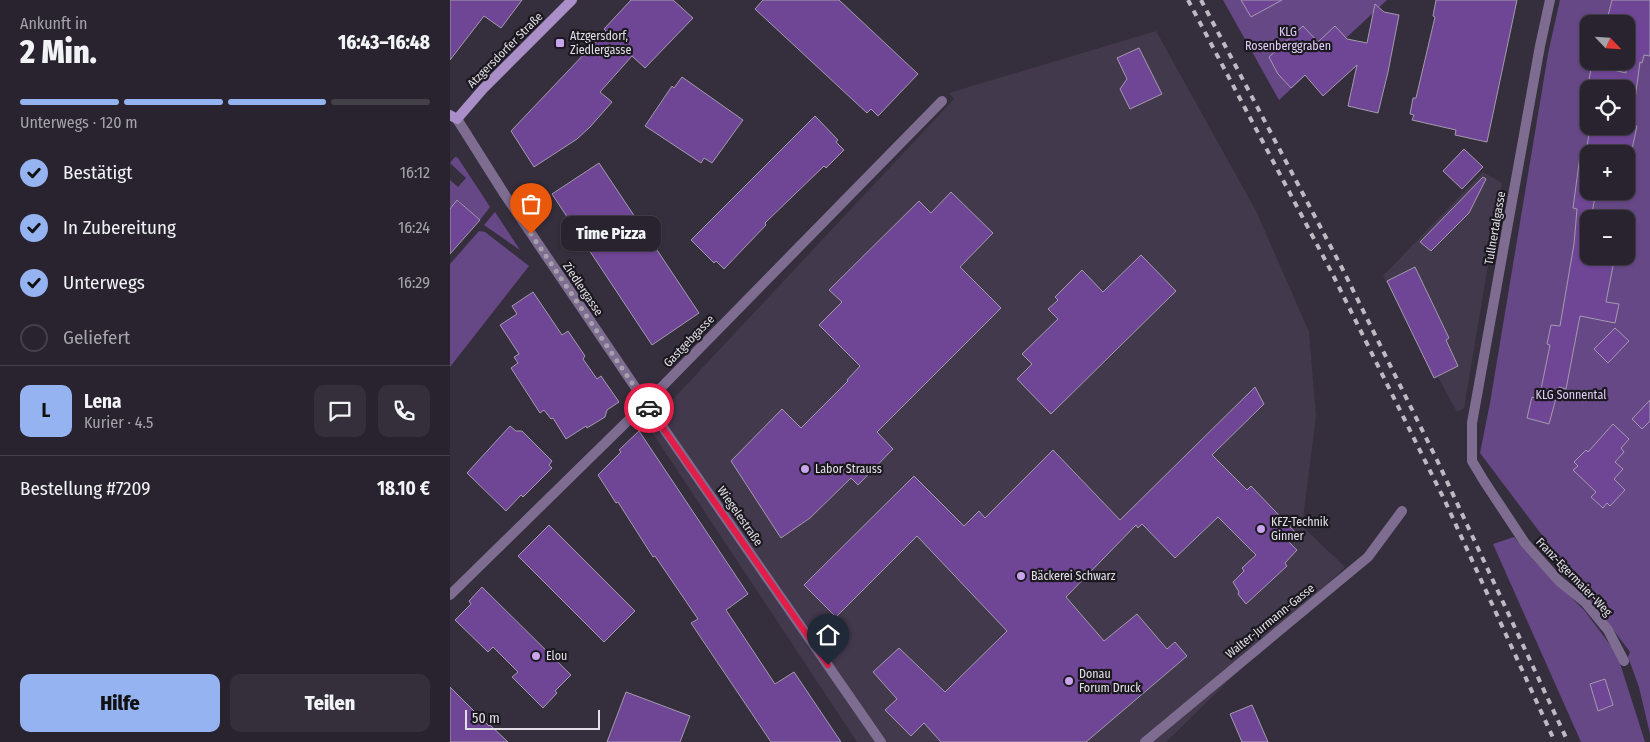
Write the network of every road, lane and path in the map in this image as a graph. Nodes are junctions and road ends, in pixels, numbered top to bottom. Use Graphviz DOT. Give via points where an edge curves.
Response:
graph roads {
  1 [pos="572,0"];
  2 [pos="1550,0"];
  3 [pos="942,101"];
  4 [pos="453,117"];
  5 [pos="646,403"];
  6 [pos="1472,461"];
  7 [pos="1402,510"];
  8 [pos="450,595"];
  9 [pos="1624,661"];
  10 [pos="881,742"];
  11 [pos="1145,742"];
  1 -- 4 [label="street, Atzgersdorfer Straße"];
  2 -- 6 [label="street, Tullnertalgasse" via="1472,423"];
  3 -- 5 [label="street, Gastgebgasse"];
  4 -- 5 [label="street, Ziedlergasse"];
  5 -- 8 [label="street, Gastgebgasse"];
  5 -- 10 [label="street, Wiegelestraße"];
  6 -- 9 [label="street, Franz-Egermaier-Weg" via="1524,543 1559,581 1585,602 1608,630"];
  7 -- 11 [label="street, Walter-Jurmann-Gasse" via="1364,561"];
}
